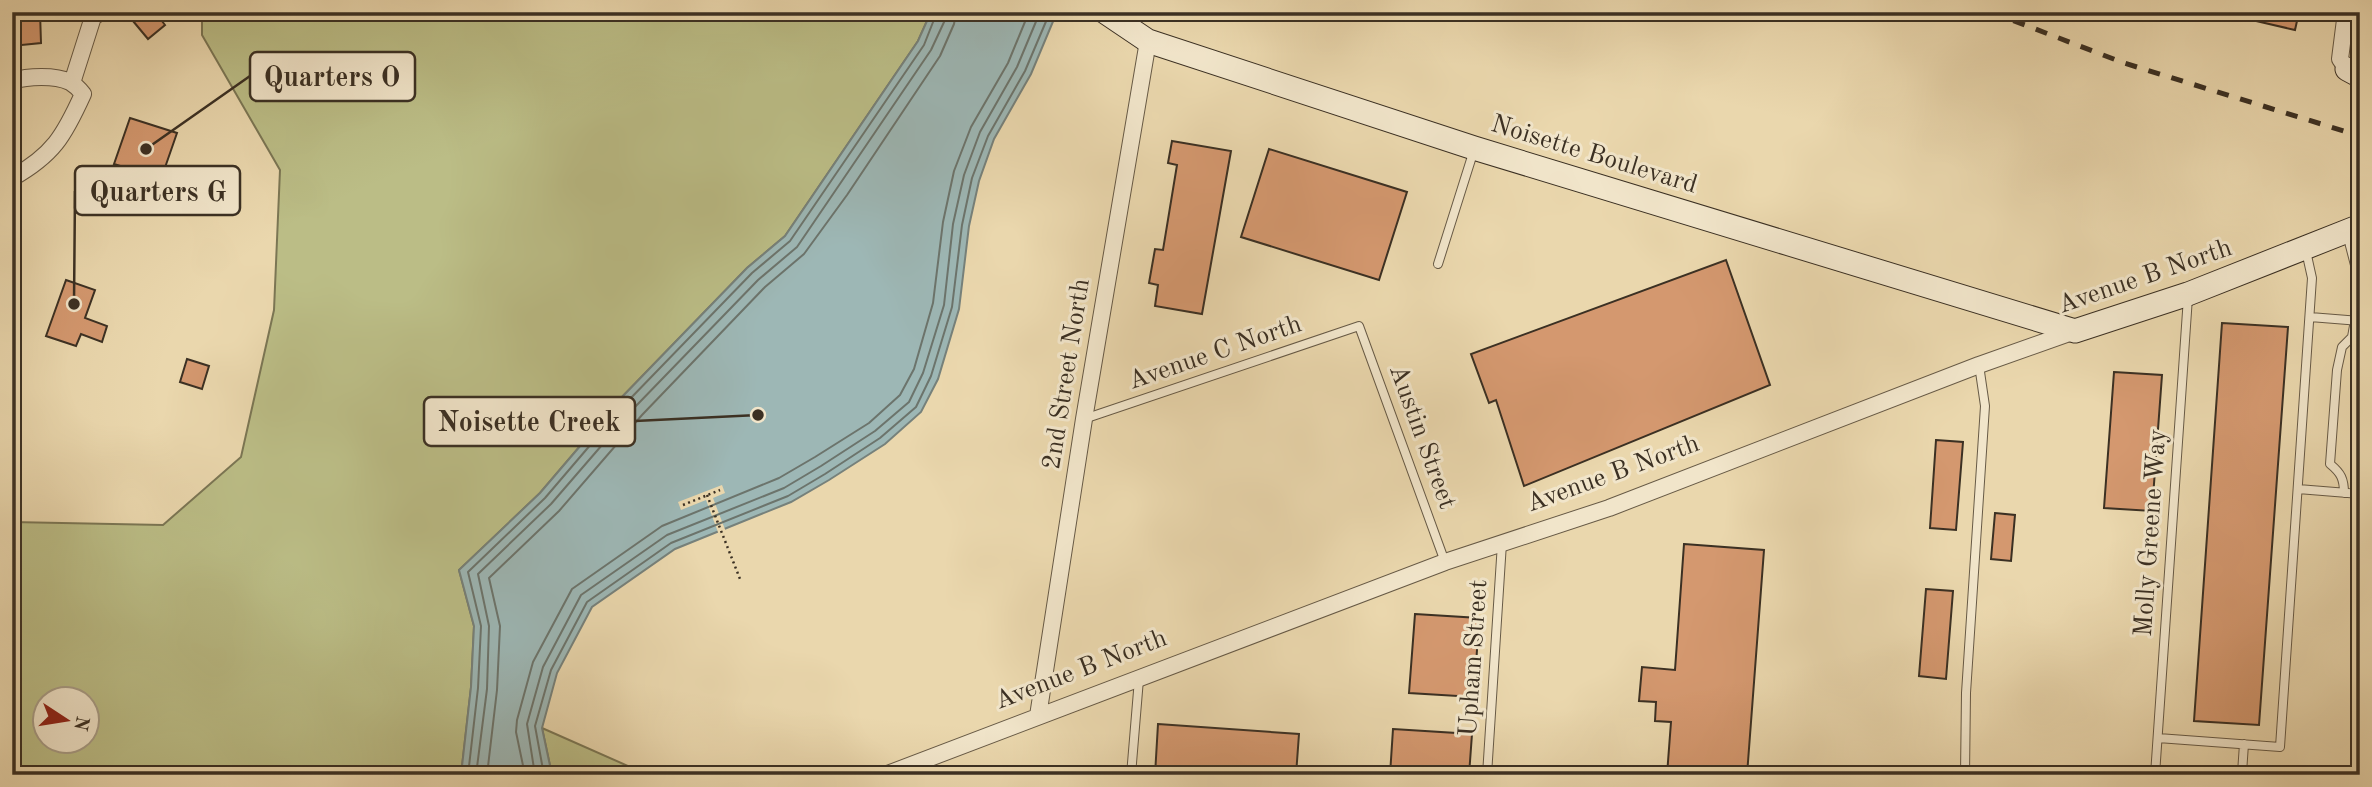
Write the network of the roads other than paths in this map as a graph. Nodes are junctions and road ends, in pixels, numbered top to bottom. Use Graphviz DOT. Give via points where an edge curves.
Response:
graph roads {
  1 [pos="1105,12"];
  2 [pos="2346,12"];
  3 [pos="95,14"];
  4 [pos="1148,41"];
  5 [pos="2353,73"];
  6 [pos="12,81"];
  7 [pos="72,83"];
  8 [pos="1474,148"];
  9 [pos="12,178"];
  10 [pos="2353,229"];
  11 [pos="2305,248"];
  12 [pos="1438,264"];
  13 [pos="2188,294"];
  14 [pos="2310,317"];
  15 [pos="2358,320"];
  16 [pos="1359,326"];
  17 [pos="2075,331"];
  18 [pos="1979,365"];
  19 [pos="1084,419"];
  20 [pos="2298,489"];
  21 [pos="2344,493"];
  22 [pos="2360,494"];
  23 [pos="1502,543"];
  24 [pos="1445,562"];
  25 [pos="1139,679"];
  26 [pos="1038,716"];
  27 [pos="2158,738"];
  28 [pos="2244,744"];
  29 [pos="886,775"];
  30 [pos="1131,775"];
  31 [pos="1487,775"];
  32 [pos="1965,775"];
  33 [pos="2155,775"];
  34 [pos="2264,775"];
  1 -- 4 [label="street, Noisette Boulevard"];
  2 -- 5 [label="street" via="2340,59"];
  3 -- 7 [label="street"];
  4 -- 8 [label="street, Noisette Boulevard"];
  4 -- 19 [label="street, 2nd Street North"];
  6 -- 7 [label="street" via="54,78"];
  7 -- 9 [label="street" via="83,94 67,130 29,169"];
  8 -- 12 [label="lane"];
  8 -- 17 [label="street, Noisette Boulevard"];
  10 -- 11 [label="street, Avenue B North"];
  10 -- 15 [label="lane"];
  11 -- 13 [label="street, Avenue B North"];
  11 -- 14 [label="lane" via="2312,278"];
  13 -- 17 [label="street, Avenue B North"];
  13 -- 27 [label="lane, Molly Greene Way"];
  14 -- 15 [label="lane"];
  14 -- 20 [label="lane"];
  15 -- 21 [label="lane" via="2352,337 2342,346 2333,408 2330,464 2344,481"];
  16 -- 19 [label="lane, Avenue C North"];
  16 -- 24 [label="lane, Austin Street"];
  17 -- 18 [label="street, Avenue B North"];
  18 -- 23 [label="street, Avenue B North" via="1609,508"];
  18 -- 32 [label="lane" via="1985,406"];
  19 -- 26 [label="street, 2nd Street North"];
  20 -- 21 [label="lane"];
  20 -- 28 [label="lane" via="2280,747"];
  21 -- 22 [label="lane"];
  23 -- 24 [label="street, Avenue B North"];
  23 -- 31 [label="lane, Upham Street"];
  24 -- 25 [label="street, Avenue B North"];
  25 -- 26 [label="street, Avenue B North"];
  25 -- 30 [label="lane"];
  26 -- 29 [label="street, Avenue B North"];
  27 -- 28 [label="lane"];
  27 -- 33 [label="lane, Molly Greene Way"];
  28 -- 34 [label="lane" via="2242,773"];
}
